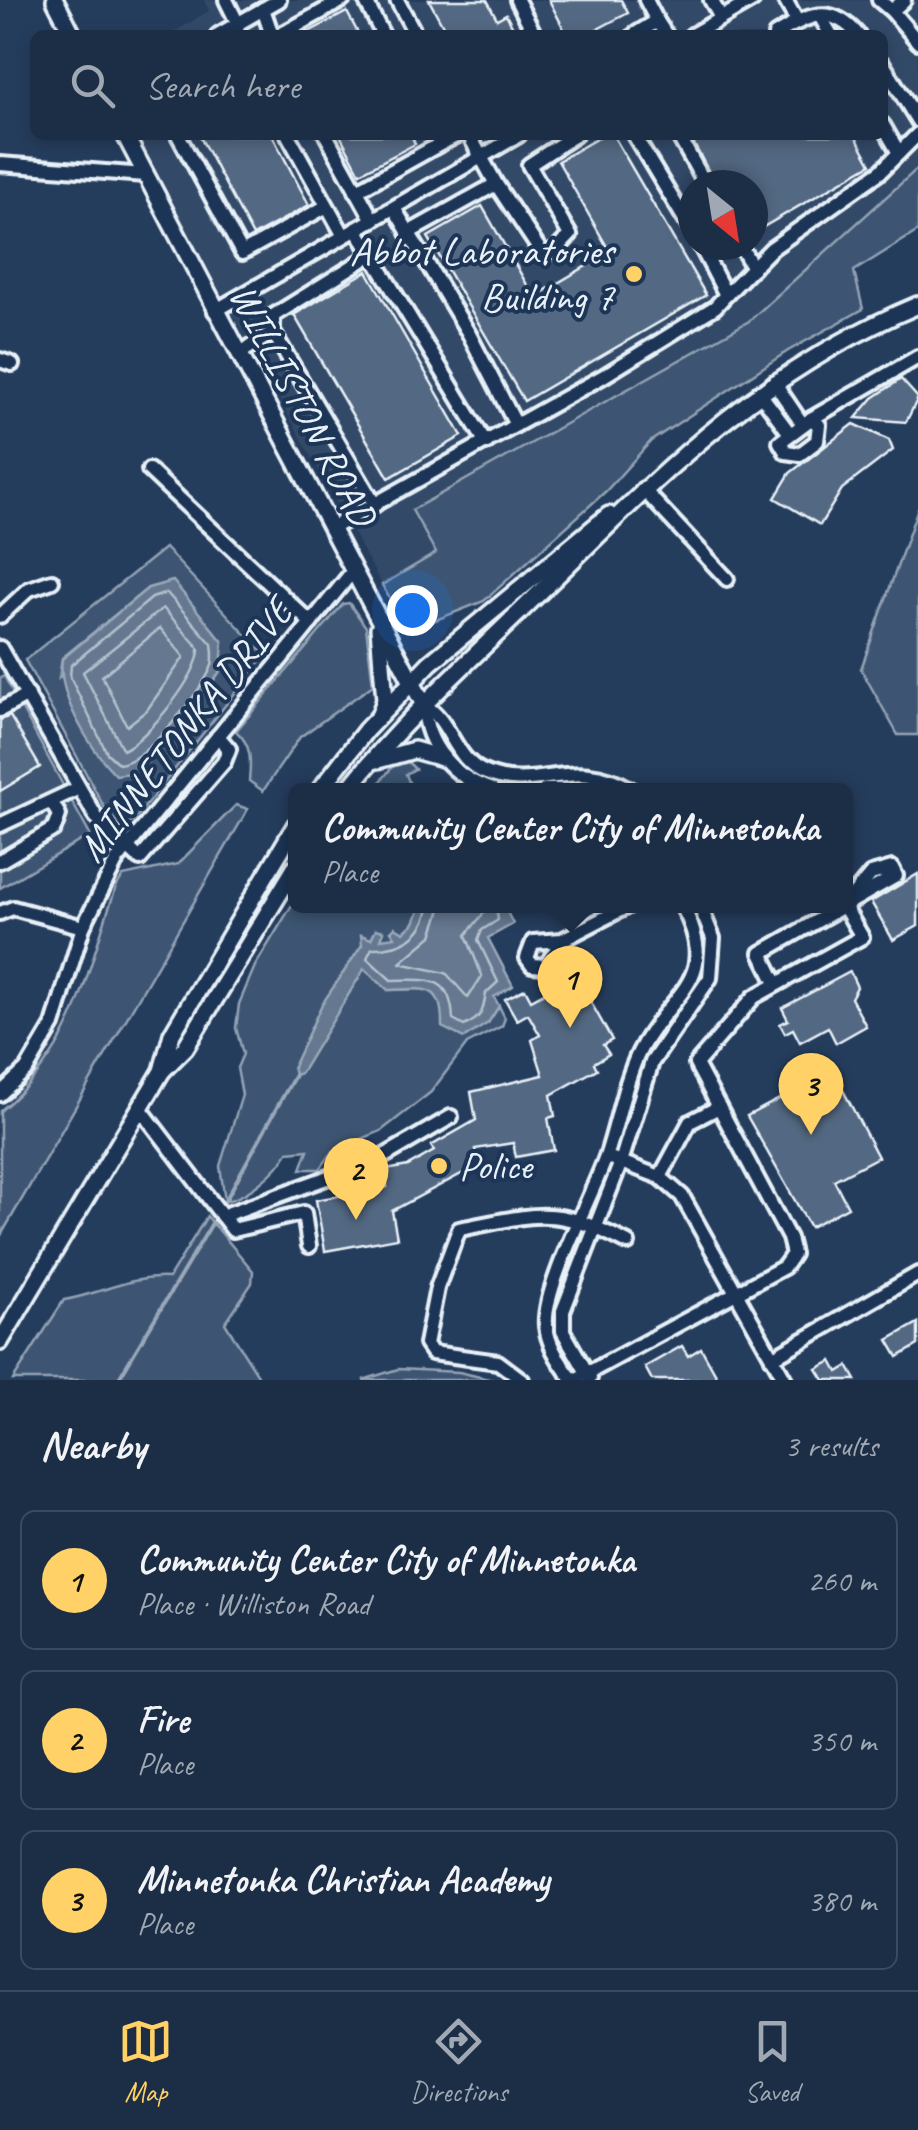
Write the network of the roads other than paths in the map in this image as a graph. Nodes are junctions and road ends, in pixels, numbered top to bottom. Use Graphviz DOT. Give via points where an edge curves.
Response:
graph roads {
  1 [pos="55,0"];
  2 [pos="226,0"];
  3 [pos="279,0"];
  4 [pos="343,0"];
  5 [pos="364,0"];
  6 [pos="397,0"];
  7 [pos="517,0"];
  8 [pos="646,0"];
  9 [pos="711,0"];
  10 [pos="753,0"];
  11 [pos="785,0"];
  12 [pos="879,0"];
  13 [pos="904,0"];
  14 [pos="263,9"];
  15 [pos="892,11"];
  16 [pos="820,16"];
  17 [pos="721,18"];
  18 [pos="797,21"];
  19 [pos="658,22"];
  20 [pos="237,29"];
  21 [pos="70,30"];
  22 [pos="270,30"];
  23 [pos="289,30"];
  24 [pos="381,30"];
  25 [pos="413,30"];
  26 [pos="532,30"];
  27 [pos="643,30"];
  28 [pos="663,30"];
  29 [pos="701,30"];
  30 [pos="783,30"];
  31 [pos="828,30"];
  32 [pos="854,30"];
  33 [pos="918,42"];
  34 [pos="888,72"];
  35 [pos="918,122"];
  36 [pos="888,134"];
  37 [pos="918,134"];
  38 [pos="127,140"];
  39 [pos="181,140"];
  40 [pos="291,140"];
  41 [pos="329,140"];
  42 [pos="438,140"];
  43 [pos="471,140"];
  44 [pos="500,140"];
  45 [pos="567,140"];
  46 [pos="637,140"];
  47 [pos="681,140"];
  48 [pos="899,153"];
  49 [pos="481,157"];
  50 [pos="0,164"];
  51 [pos="698,170"];
  52 [pos="146,176"];
  53 [pos="493,185"];
  54 [pos="356,191"];
  55 [pos="327,206"];
  56 [pos="394,208"];
  57 [pos="678,209"];
  58 [pos="373,220"];
  59 [pos="350,233"];
  60 [pos="408,233"];
  61 [pos="370,256"];
  62 [pos="708,260"];
  63 [pos="748,260"];
  64 [pos="753,268"];
  65 [pos="726,295"];
  66 [pos="918,305"];
  67 [pos="215,310"];
  68 [pos="273,332"];
  69 [pos="239,354"];
  70 [pos="918,357"];
  71 [pos="774,382"];
  72 [pos="759,392"];
  73 [pos="806,420"];
  74 [pos="516,425"];
  75 [pos="788,432"];
  76 [pos="486,443"];
  77 [pos="149,470"];
  78 [pos="643,488"];
  79 [pos="375,505"];
  80 [pos="624,506"];
  81 [pos="332,528"];
  82 [pos="353,571"];
  83 [pos="727,579"];
  84 [pos="52,581"];
  85 [pos="0,616"];
  86 [pos="378,619"];
  87 [pos="311,623"];
  88 [pos="0,648"];
  89 [pos="412,682"];
  90 [pos="28,696"];
  91 [pos="424,705"];
  92 [pos="0,710"];
  93 [pos="380,716"];
  94 [pos="218,736"];
  95 [pos="442,758"];
  96 [pos="370,764"];
  97 [pos="326,783"];
  98 [pos="354,783"];
  99 [pos="473,783"];
  100 [pos="616,783"];
  101 [pos="78,788"];
  102 [pos="52,803"];
  103 [pos="0,825"];
  104 [pos="288,838"];
  105 [pos="125,848"];
  106 [pos="0,860"];
  107 [pos="288,879"];
  108 [pos="614,913"];
  109 [pos="685,913"];
  110 [pos="703,913"];
  111 [pos="832,913"];
  112 [pos="849,913"];
  113 [pos="0,914"];
  114 [pos="83,927"];
  115 [pos="562,940"];
  116 [pos="776,983"];
  117 [pos="162,1071"];
  118 [pos="0,1094"];
  119 [pos="719,1107"];
  120 [pos="140,1108"];
  121 [pos="451,1118"];
  122 [pos="606,1157"];
  123 [pos="621,1162"];
  124 [pos="660,1177"];
  125 [pos="222,1216"];
  126 [pos="581,1219"];
  127 [pos="595,1226"];
  128 [pos="628,1243"];
  129 [pos="309,1246"];
  130 [pos="918,1274"];
  131 [pos="736,1294"];
  132 [pos="0,1342"];
  133 [pos="772,1358"];
  134 [pos="581,1378"];
  135 [pos="522,1380"];
  136 [pos="785,1380"];
  1 -- 21 [label="main road"];
  2 -- 20 [label="street"];
  3 -- 14 [label="street"];
  4 -- 23 [label="street"];
  5 -- 24 [label="street"];
  6 -- 25 [label="street"];
  7 -- 26 [label="street"];
  8 -- 19 [label="street"];
  9 -- 17 [label="street"];
  10 -- 17 [label="street"];
  11 -- 18 [label="street"];
  12 -- 15 [label="street"];
  13 -- 15 [label="street"];
  14 -- 20 [label="street"];
  14 -- 22 [label="street"];
  15 -- 33 [label="street"];
  16 -- 18 [label="street"];
  16 -- 31 [label="street"];
  16 -- 32 [label="street" via="844,18"];
  17 -- 29 [label="street"];
  18 -- 30 [label="street"];
  19 -- 27 [label="street"];
  19 -- 28 [label="street"];
  34 -- 35 [label="street"];
  36 -- 48 [label="street"];
  37 -- 48 [label="street"];
  38 -- 52 [label="main road, WILLISTON ROAD"];
  39 -- 55 [label="street" via="242,252"];
  40 -- 55 [label="street"];
  41 -- 54 [label="street"];
  42 -- 54 [label="street"];
  43 -- 49 [label="street"];
  44 -- 49 [label="street"];
  45 -- 53 [label="street" via="529,165 570,235 556,250 543,255"];
  46 -- 57 [label="street"];
  47 -- 51 [label="street"];
  48 -- 64 [label="street"];
  49 -- 53 [label="street"];
  49 -- 56 [label="street"];
  50 -- 52 [label="street"];
  52 -- 67 [label="main road, WILLISTON ROAD"];
  53 -- 60 [label="street"];
  54 -- 58 [label="street"];
  55 -- 59 [label="street"];
  56 -- 58 [label="street"];
  56 -- 60 [label="street"];
  58 -- 59 [label="street"];
  59 -- 61 [label="street"];
  59 -- 67 [label="street"];
  60 -- 74 [label="street"];
  61 -- 68 [label="street" via="274,316"];
  61 -- 76 [label="street"];
  62 -- 65 [label="street"];
  63 -- 64 [label="street"];
  64 -- 65 [label="street"];
  65 -- 74 [label="street" via="674,335"];
  66 -- 71 [label="main road"];
  67 -- 69 [label="main road, WILLISTON ROAD"];
  68 -- 69 [label="street"];
  68 -- 79 [label="street"];
  69 -- 81 [label="main road, WILLISTON ROAD"];
  70 -- 73 [label="street"];
  71 -- 72 [label="main road"];
  71 -- 73 [label="street"];
  72 -- 75 [label="street"];
  72 -- 78 [label="main road"];
  73 -- 75 [label="street"];
  73 -- 75 [label="street" via="818,426 820,436 800,454 786,452 780,442"];
  74 -- 76 [label="street"];
  76 -- 79 [label="street"];
  77 -- 87 [label="street"];
  78 -- 80 [label="main road"];
  78 -- 83 [label="street"];
  79 -- 81 [label="street"];
  80 -- 89 [label="main road" via="558,554"];
  80 -- 91 [label="main road"];
  81 -- 82 [label="main road, WILLISTON ROAD"];
  82 -- 86 [label="main road, WILLISTON ROAD"];
  82 -- 87 [label="street, MINNETONKA DRIVE"];
  84 -- 85 [label="street" via="29,589"];
  86 -- 89 [label="main road, WILLISTON ROAD"];
  86 -- 93 [label="main road" via="385,700"];
  87 -- 94 [label="street, MINNETONKA DRIVE"];
  88 -- 90 [label="street"];
  89 -- 91 [label="main road, WILLISTON ROAD"];
  89 -- 93 [label="main road"];
  90 -- 92 [label="street"];
  90 -- 101 [label="street"];
  91 -- 95 [label="street, WILLISTON ROAD" via="424,721"];
  91 -- 96 [label="main road"];
  91 -- 100 [label="street, WILLISTON ROAD" via="435,711 456,751 480,771 508,779 591,772"];
  93 -- 97 [label="main road"];
  94 -- 105 [label="street, MINNETONKA DRIVE"];
  94 -- 105 [label="street" via="229,749 224,762 147,856 140,859"];
  95 -- 96 [label="main road" via="402,750"];
  95 -- 99 [label="street"];
  96 -- 98 [label="main road"];
  101 -- 102 [label="street"];
  101 -- 105 [label="street"];
  102 -- 103 [label="street"];
  102 -- 106 [label="street" via="59,815 54,829"];
  104 -- 117 [label="main road" via="172,1034"];
  105 -- 114 [label="street, MINNETONKA DRIVE"];
  107 -- 117 [label="main road" via="185,1048"];
  108 -- 115 [label="street"];
  109 -- 122 [label="street" via="698,945 697,968 638,1054"];
  110 -- 123 [label="street" via="712,938 710,978 652,1062"];
  111 -- 116 [label="street" via="761,953"];
  112 -- 116 [label="street" via="862,937"];
  113 -- 114 [label="street" via="14,908"];
  114 -- 118 [label="street, MINNETONKA DRIVE" via="53,1025 27,1069"];
  116 -- 119 [label="street" via="754,996 696,1064"];
  117 -- 120 [label="main road"];
  119 -- 124 [label="street" via="690,1122"];
  119 -- 131 [label="street" via="793,1254 784,1268"];
  120 -- 125 [label="street"];
  120 -- 132 [label="main road"];
  121 -- 125 [label="street" via="382,1158"];
  122 -- 123 [label="street"];
  122 -- 126 [label="street"];
  123 -- 124 [label="street"];
  123 -- 127 [label="street"];
  124 -- 131 [label="street" via="696,1216"];
  125 -- 129 [label="street" via="233,1230 304,1213"];
  126 -- 127 [label="street"];
  126 -- 134 [label="street" via="546,1311 551,1347"];
  126 -- 135 [label="street" via="547,1213 459,1228 442,1273 426,1344 432,1353 498,1362"];
  127 -- 128 [label="street"];
  127 -- 134 [label="street" via="562,1311"];
  130 -- 133 [label="street"];
  131 -- 133 [label="street"];
  131 -- 134 [label="street"];
  133 -- 136 [label="street"];
}
